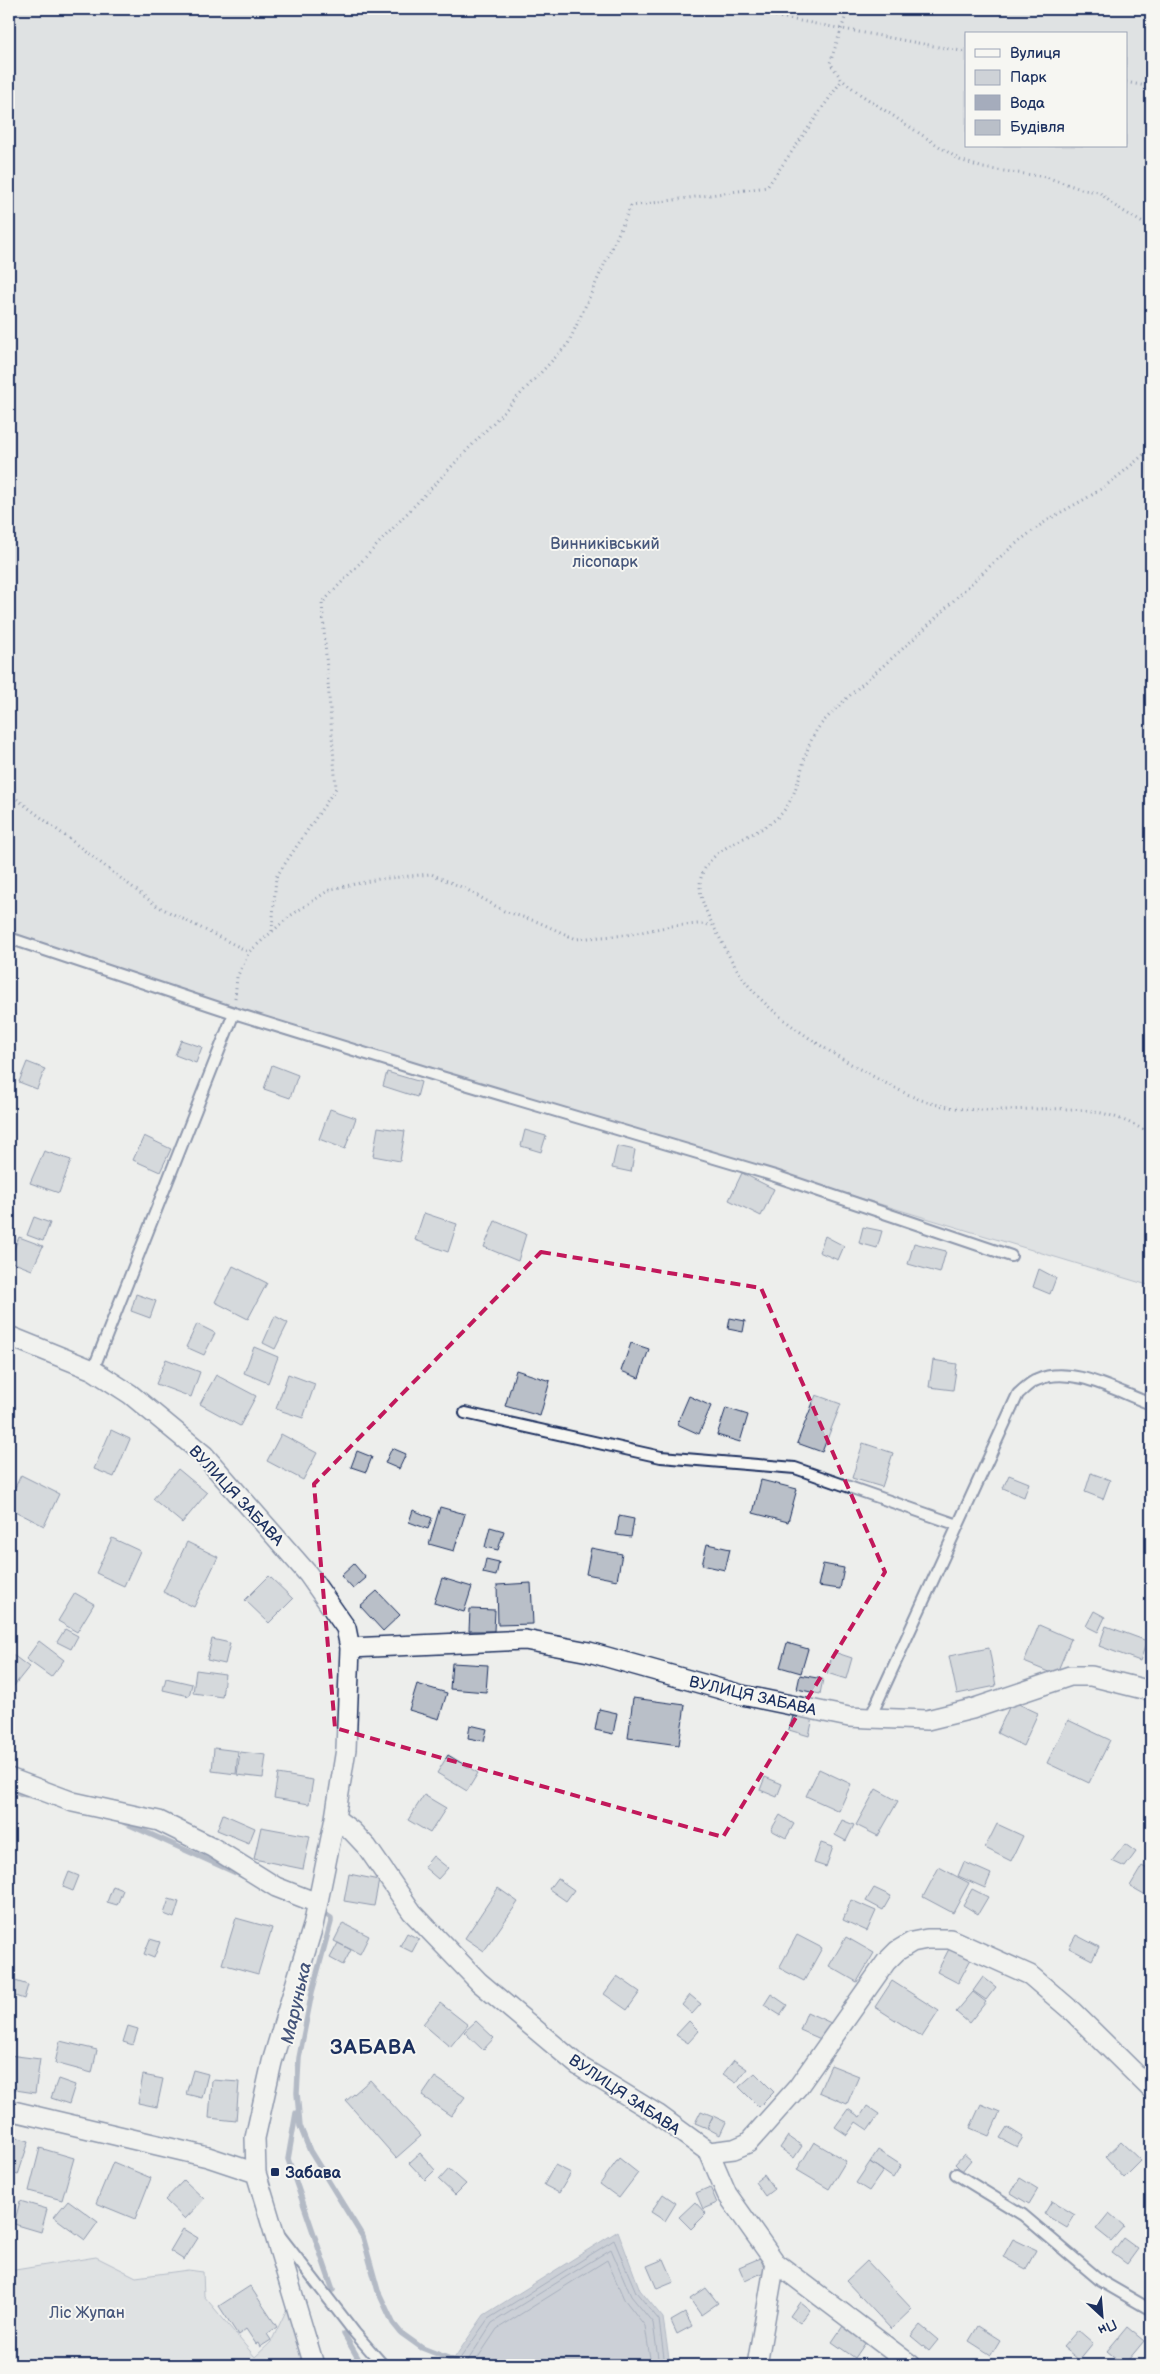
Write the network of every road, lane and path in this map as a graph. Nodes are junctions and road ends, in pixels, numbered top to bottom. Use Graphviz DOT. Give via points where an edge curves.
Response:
graph roads {
  1 [pos="736,9"];
  2 [pos="845,9"];
  3 [pos="1147,9"];
  4 [pos="1151,10"];
  5 [pos="842,29"];
  6 [pos="965,52"];
  7 [pos="842,80"];
  8 [pos="1128,82"];
  9 [pos="1151,87"];
  10 [pos="1151,228"];
  11 [pos="1151,448"];
  12 [pos="9,792"];
  13 [pos="713,925"];
  14 [pos="272,931"];
  15 [pos="9,938"];
  16 [pos="249,952"];
  17 [pos="234,1013"];
  18 [pos="1151,1134"];
  19 [pos="1011,1256"];
  20 [pos="9,1336"];
  21 [pos="93,1370"];
  22 [pos="1151,1404"];
  23 [pos="465,1413"];
  24 [pos="958,1525"];
  25 [pos="350,1648"];
  26 [pos="1151,1691"];
  27 [pos="870,1718"];
  28 [pos="9,1778"];
  29 [pos="335,1818"];
  30 [pos="317,1905"];
  31 [pos="1151,2089"];
  32 [pos="9,2110"];
  33 [pos="709,2152"];
  34 [pos="256,2173"];
  35 [pos="956,2174"];
  36 [pos="272,2226"];
  37 [pos="775,2262"];
  38 [pos="1151,2310"];
  39 [pos="314,2365"];
  40 [pos="383,2365"];
  41 [pos="757,2365"];
  42 [pos="911,2365"];
  1 -- 5 [label="path"];
  2 -- 5 [label="path"];
  3 -- 4 [label="path"];
  5 -- 6 [label="path"];
  5 -- 7 [label="path" via="830,63"];
  7 -- 10 [label="path" via="960,160 983,168 1046,177 1099,192"];
  7 -- 14 [label="path" via="766,187 631,206 568,344 322,603 336,788 276,877"];
  8 -- 9 [label="path"];
  11 -- 13 [label="path" via="1095,493 1038,526 958,594 821,724 810,742 796,789 786,809 774,822 726,848 706,866 700,880 701,896"];
  12 -- 16 [label="path" via="157,906"];
  13 -- 14 [label="path" via="671,926 627,935 576,939 504,911 466,888 431,874 379,879 331,889"];
  13 -- 18 [label="path" via="736,968 754,993 778,1015 841,1057 907,1094 939,1107 980,1111 1084,1110 1104,1114"];
  14 -- 16 [label="path"];
  15 -- 17 [label="lane"];
  16 -- 17 [label="path" via="237,977"];
  17 -- 19 [label="lane" via="775,1176"];
  17 -- 21 [label="lane"];
  20 -- 21 [label="street, ВУЛИЦЯ ЗАБАВА"];
  21 -- 25 [label="street, ВУЛИЦЯ ЗАБАВА" via="130,1394 204,1455 228,1480 308,1574 346,1628"];
  22 -- 24 [label="lane" via="1076,1376 1057,1374 1036,1380 1018,1394"];
  23 -- 24 [label="lane" via="661,1457 796,1468"];
  24 -- 27 [label="lane"];
  25 -- 27 [label="street, ВУЛИЦЯ ЗАБАВА" via="525,1640 588,1652 742,1695 849,1717"];
  25 -- 29 [label="street, ВУЛИЦЯ ЗАБАВА" via="346,1749"];
  26 -- 27 [label="street, ВУЛИЦЯ ЗАБАВА" via="1091,1676 1070,1676 972,1709 927,1720"];
  28 -- 30 [label="street" via="73,1802 160,1821 212,1847 276,1887"];
  29 -- 30 [label="street, ВУЛИЦЯ ЗАБАВА"];
  29 -- 33 [label="street, ВУЛИЦЯ ЗАБАВА" via="367,1847 412,1912 479,1982 579,2066 657,2114"];
  30 -- 34 [label="street, ВУЛИЦЯ ЗАБАВА" via="314,1926 272,2062 255,2138"];
  31 -- 33 [label="street" via="1073,2012 1030,1975 950,1939 927,1939 912,1942 886,1962 798,2087 748,2143 734,2149"];
  32 -- 34 [label="street" via="208,2156"];
  33 -- 37 [label="street" via="727,2194"];
  34 -- 36 [label="street, ВУЛИЦЯ ЗАБАВА"];
  35 -- 38 [label="lane" via="1023,2215 1102,2281"];
  36 -- 39 [label="street, ВУЛИЦЯ ЗАБАВА"];
  36 -- 40 [label="lane"];
  37 -- 41 [label="street"];
  37 -- 42 [label="street"];
}
